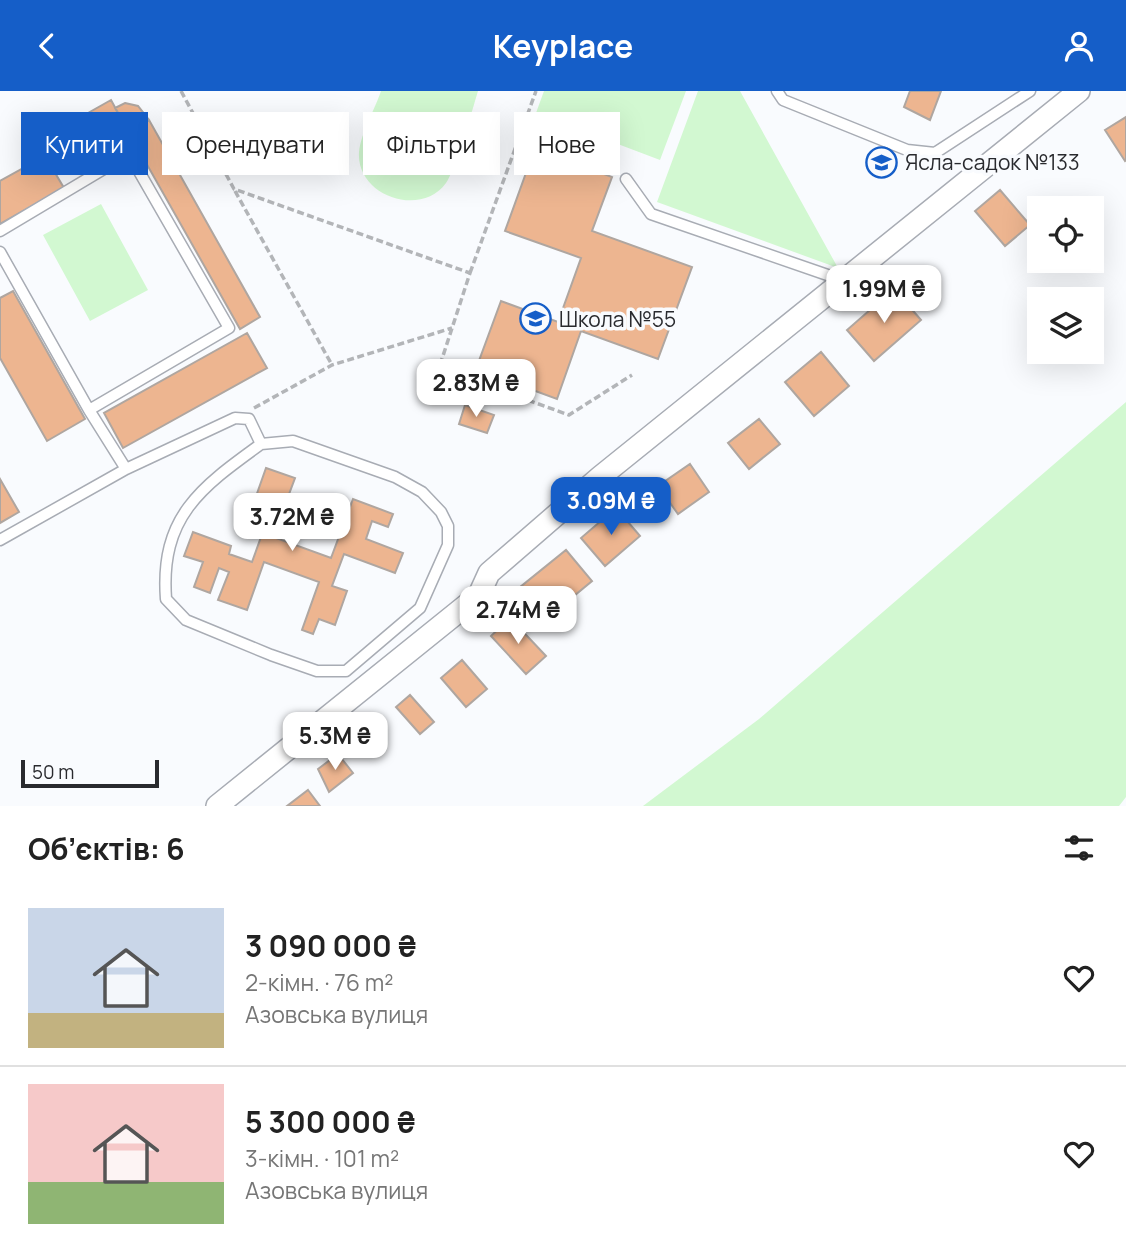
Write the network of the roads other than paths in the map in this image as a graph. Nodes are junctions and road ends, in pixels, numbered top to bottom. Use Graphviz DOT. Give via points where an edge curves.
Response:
graph roads {
  1 [pos="777,91"];
  2 [pos="1030,91"];
  3 [pos="1079,91"];
  4 [pos="626,179"];
  5 [pos="0,231"];
  6 [pos="0,252"];
  7 [pos="842,280"];
  8 [pos="89,410"];
  9 [pos="261,445"];
  10 [pos="126,469"];
  11 [pos="0,540"];
  12 [pos="217,806"];
  1 -- 2 [label="lane" via="783,100 907,150 935,153"];
  3 -- 7 [label="street"];
  4 -- 7 [label="lane" via="651,214"];
  5 -- 8 [label="lane" via="129,154 229,328"];
  6 -- 8 [label="lane"];
  7 -- 12 [label="street" via="489,573 479,595"];
  8 -- 10 [label="lane"];
  9 -- 9 [label="lane" via="210,481 183,511 164,569 166,599 186,620 271,655 317,671 346,671 420,608 448,545 448,526 422,492 396,477 293,441"];
  9 -- 10 [label="lane" via="249,419 235,418"];
  10 -- 11 [label="lane"];
}
